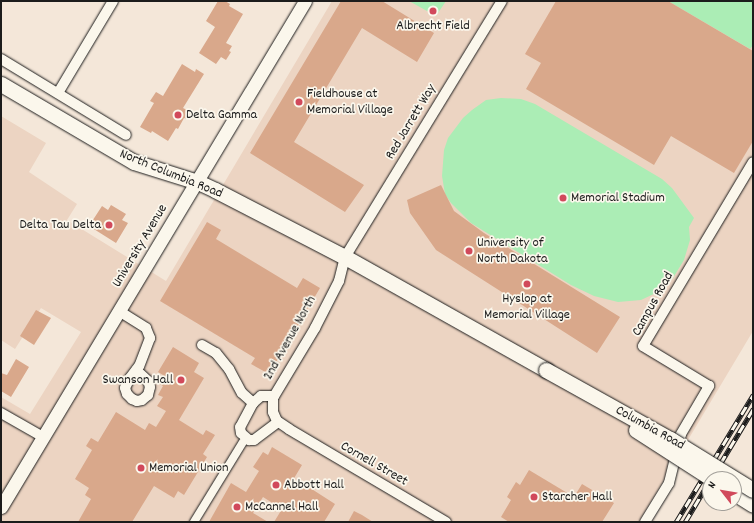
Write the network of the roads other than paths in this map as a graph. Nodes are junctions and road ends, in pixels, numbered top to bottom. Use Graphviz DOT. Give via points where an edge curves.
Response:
graph roads {
  1 [pos="113,1"];
  2 [pos="305,1"];
  3 [pos="502,1"];
  4 [pos="1,59"];
  5 [pos="1,84"];
  6 [pos="58,93"];
  7 [pos="126,134"];
  8 [pos="753,162"];
  9 [pos="198,182"];
  10 [pos="345,257"];
  11 [pos="119,311"];
  12 [pos="202,345"];
  13 [pos="136,370"];
  14 [pos="546,370"];
  15 [pos="274,396"];
  16 [pos="253,403"];
  17 [pos="1,413"];
  18 [pos="278,422"];
  19 [pos="43,437"];
  20 [pos="242,442"];
  21 [pos="702,472"];
  22 [pos="753,490"];
  23 [pos="742,498"];
  24 [pos="753,505"];
  25 [pos="1,507"];
  26 [pos="194,522"];
  27 [pos="446,522"];
  28 [pos="645,522"];
  1 -- 6 [label="street"];
  2 -- 9 [label="street, University Avenue"];
  3 -- 10 [label="street, Red Jarrett Way"];
  4 -- 6 [label="street"];
  5 -- 9 [label="main road, North Columbia Road" via="134,162"];
  6 -- 7 [label="street"];
  8 -- 28 [label="street, Campus Road" via="643,346 709,386 681,434 669,483"];
  9 -- 10 [label="main road, North Columbia Road"];
  9 -- 11 [label="street, University Avenue"];
  10 -- 14 [label="main road, Columbia Road"];
  10 -- 15 [label="street, 2nd Avenue North" via="338,281 315,328"];
  11 -- 13 [label="street" via="146,328 150,338"];
  11 -- 19 [label="street, University Avenue"];
  12 -- 16 [label="street" via="216,353 242,393"];
  14 -- 21 [label="main road, Columbia Road, bridge"];
  14 -- 22 [label="main road, Columbia Road, bridge" via="670,439"];
  15 -- 16 [label="street" via="260,396"];
  15 -- 18 [label="street, 2nd Avenue North" via="272,412"];
  16 -- 18 [label="street" via="240,427 245,437 254,440"];
  17 -- 19 [label="street"];
  18 -- 27 [label="street, Cornell Street"];
  19 -- 25 [label="street, University Avenue"];
  20 -- 26 [label="street"];
  23 -- 24 [label="main road"];
}
